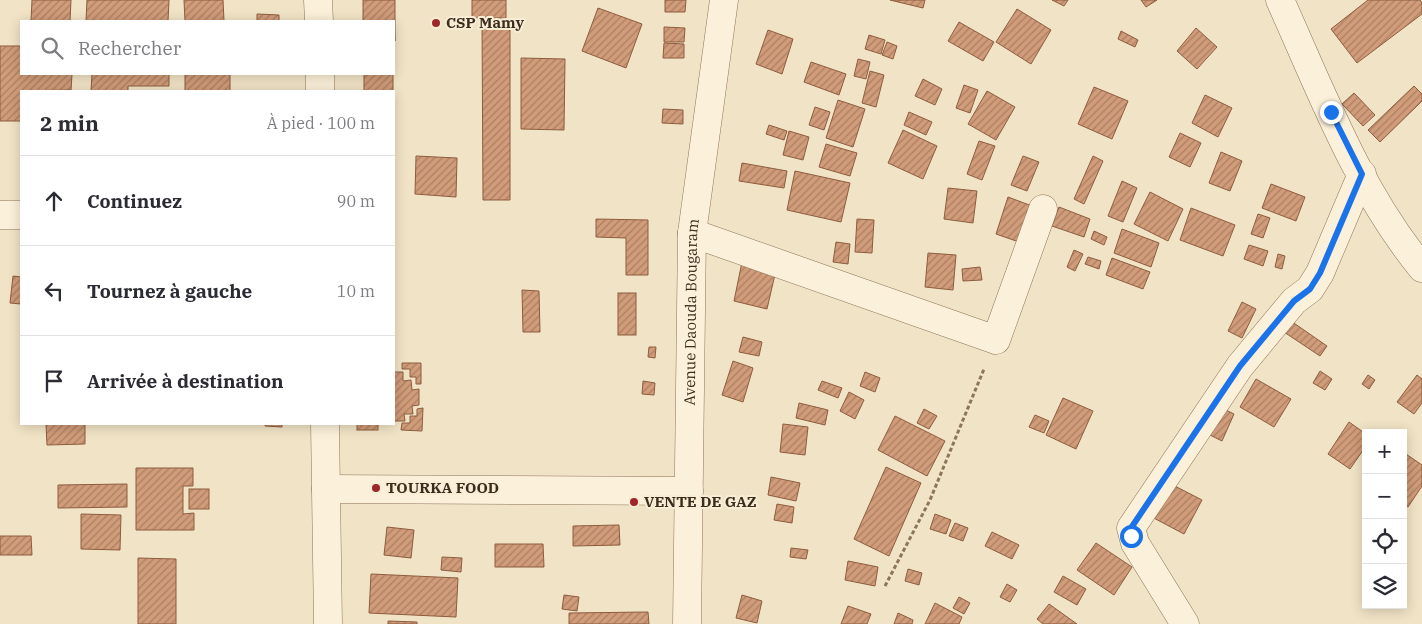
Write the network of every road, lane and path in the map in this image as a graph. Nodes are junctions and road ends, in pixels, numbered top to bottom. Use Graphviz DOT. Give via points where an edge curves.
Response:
graph roads {
  1 [pos="318,0"];
  2 [pos="724,0"];
  3 [pos="1280,0"];
  4 [pos="319,20"];
  5 [pos="320,75"];
  6 [pos="320,90"];
  7 [pos="1362,174"];
  8 [pos="1042,209"];
  9 [pos="20,214"];
  10 [pos="0,215"];
  11 [pos="692,232"];
  12 [pos="1422,268"];
  13 [pos="996,340"];
  14 [pos="325,425"];
  15 [pos="326,489"];
  16 [pos="689,491"];
  17 [pos="885,586"];
  18 [pos="328,624"];
  19 [pos="688,624"];
  20 [pos="1185,624"];
  1 -- 4 [label="street"];
  2 -- 11 [label="street, Avenue Daouda Bougaram"];
  3 -- 7 [label="street"];
  5 -- 6 [label="street"];
  7 -- 12 [label="street" via="1402,243"];
  7 -- 20 [label="street" via="1320,273 1310,289 1294,301 1240,366 1131,528 1135,543"];
  8 -- 13 [label="street"];
  9 -- 10 [label="street"];
  11 -- 13 [label="street"];
  11 -- 16 [label="street, Avenue Daouda Bougaram"];
  13 -- 17 [label="path" via="930,500"];
  14 -- 15 [label="street"];
  15 -- 16 [label="street"];
  15 -- 18 [label="street"];
  16 -- 19 [label="street, Avenue Daouda Bougaram"];
}
